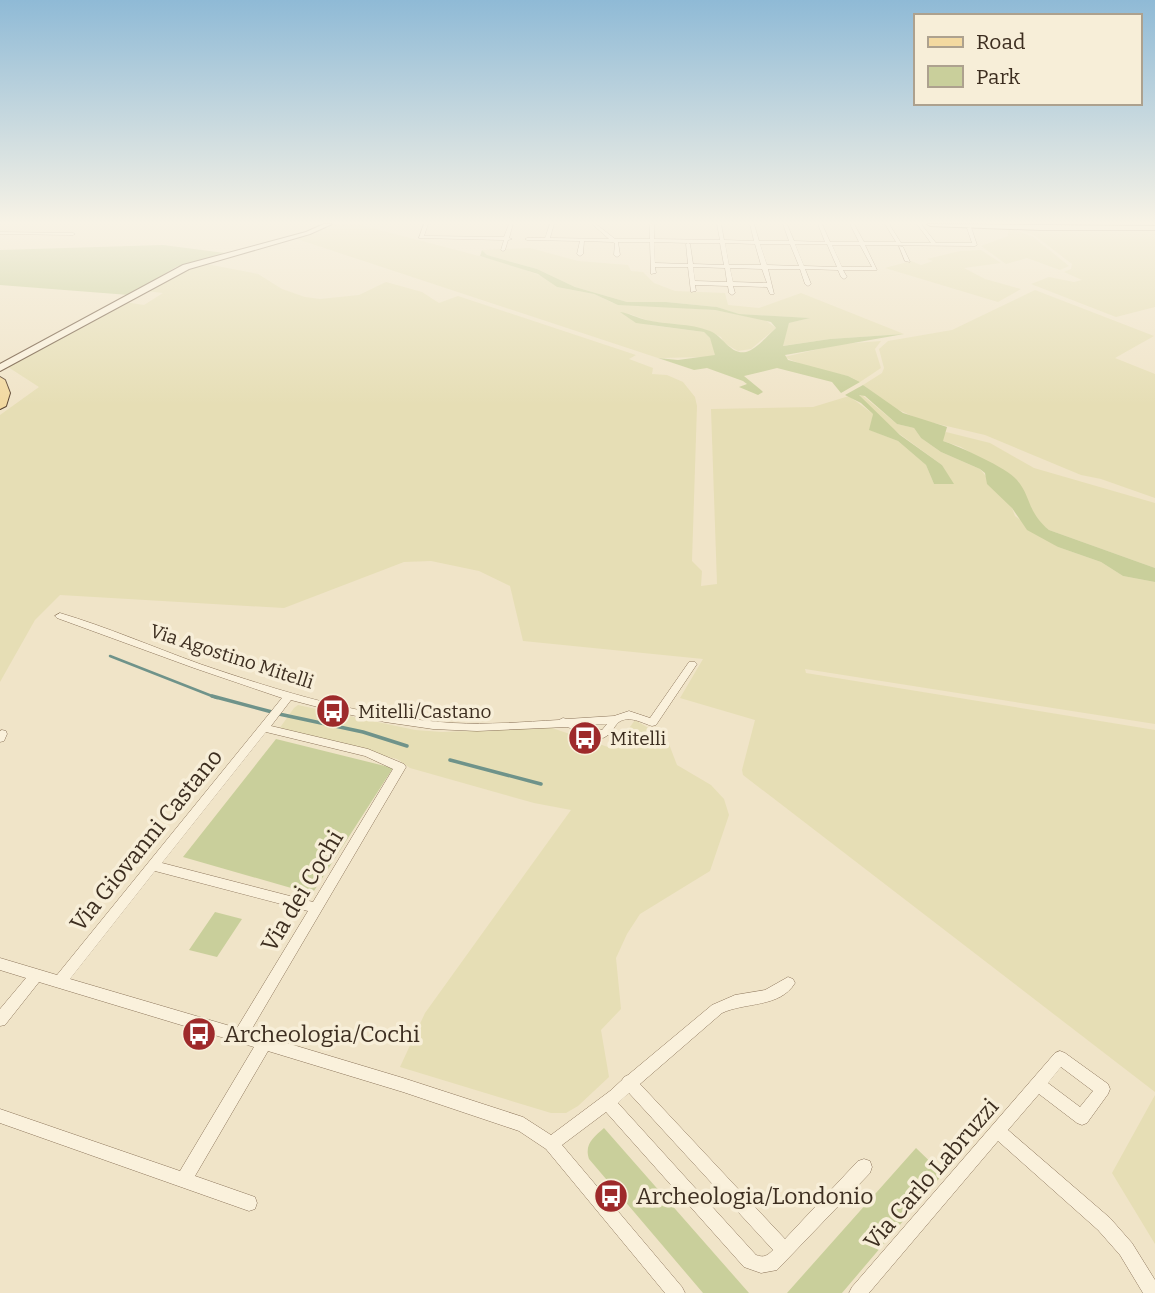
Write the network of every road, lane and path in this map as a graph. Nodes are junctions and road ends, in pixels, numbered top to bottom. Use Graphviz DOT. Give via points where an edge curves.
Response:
graph roads {
  1 [pos="156,284"];
  2 [pos="692,284"];
  3 [pos="730,284"];
  4 [pos="743,284"];
  5 [pos="769,285"];
  6 [pos="693,291"];
  7 [pos="732,293"];
  8 [pos="772,293"];
  9 [pos="2,363"];
  10 [pos="0,380"];
  11 [pos="0,406"];
  12 [pos="60,616"];
  13 [pos="692,664"];
  14 [pos="285,701"];
  15 [pos="265,727"];
  16 [pos="154,866"];
  17 [pos="316,908"];
  18 [pos="0,964"];
  19 [pos="37,974"];
  20 [pos="60,981"];
  21 [pos="788,983"];
  22 [pos="0,1020"];
  23 [pos="240,1036"];
  24 [pos="264,1044"];
  25 [pos="629,1082"];
  26 [pos="1038,1084"];
  27 [pos="607,1102"];
  28 [pos="0,1116"];
  29 [pos="998,1131"];
  30 [pos="551,1144"];
  31 [pos="864,1167"];
  32 [pos="184,1180"];
  33 [pos="249,1203"];
  34 [pos="785,1251"];
  35 [pos="676,1293"];
  36 [pos="858,1293"];
  37 [pos="1153,1293"];
  1 -- 9 [label="street"];
  2 -- 6 [label="street"];
  3 -- 7 [label="street"];
  4 -- 5 [label="street"];
  5 -- 8 [label="street"];
  10 -- 11 [label="main road" via="5,393"];
  12 -- 14 [label="street, Via Agostino Mitelli"];
  13 -- 14 [label="street, Via Agostino Mitelli" via="652,722 629,715 600,734 563,722 432,725"];
  14 -- 15 [label="street, Via Giovanni Castano"];
  15 -- 16 [label="street, Via Giovanni Castano"];
  15 -- 17 [label="street, Via dei Cochi" via="368,753 400,767"];
  16 -- 17 [label="street"];
  16 -- 20 [label="street, Via Giovanni Castano"];
  17 -- 23 [label="street, Via dei Cochi"];
  18 -- 19 [label="street"];
  19 -- 20 [label="street"];
  19 -- 22 [label="street"];
  20 -- 23 [label="street"];
  21 -- 25 [label="street" via="766,998 722,1006"];
  23 -- 24 [label="street"];
  24 -- 30 [label="street" via="508,1119"];
  24 -- 32 [label="street"];
  25 -- 27 [label="street"];
  25 -- 34 [label="street"];
  26 -- 29 [label="street, Via Carlo Labruzzi"];
  27 -- 30 [label="street"];
  27 -- 34 [label="street" via="750,1261 771,1264"];
  28 -- 32 [label="street"];
  29 -- 36 [label="street, Via Carlo Labruzzi"];
  29 -- 37 [label="street" via="1109,1228"];
  30 -- 35 [label="street"];
  31 -- 34 [label="street"];
  32 -- 33 [label="street"];
}
